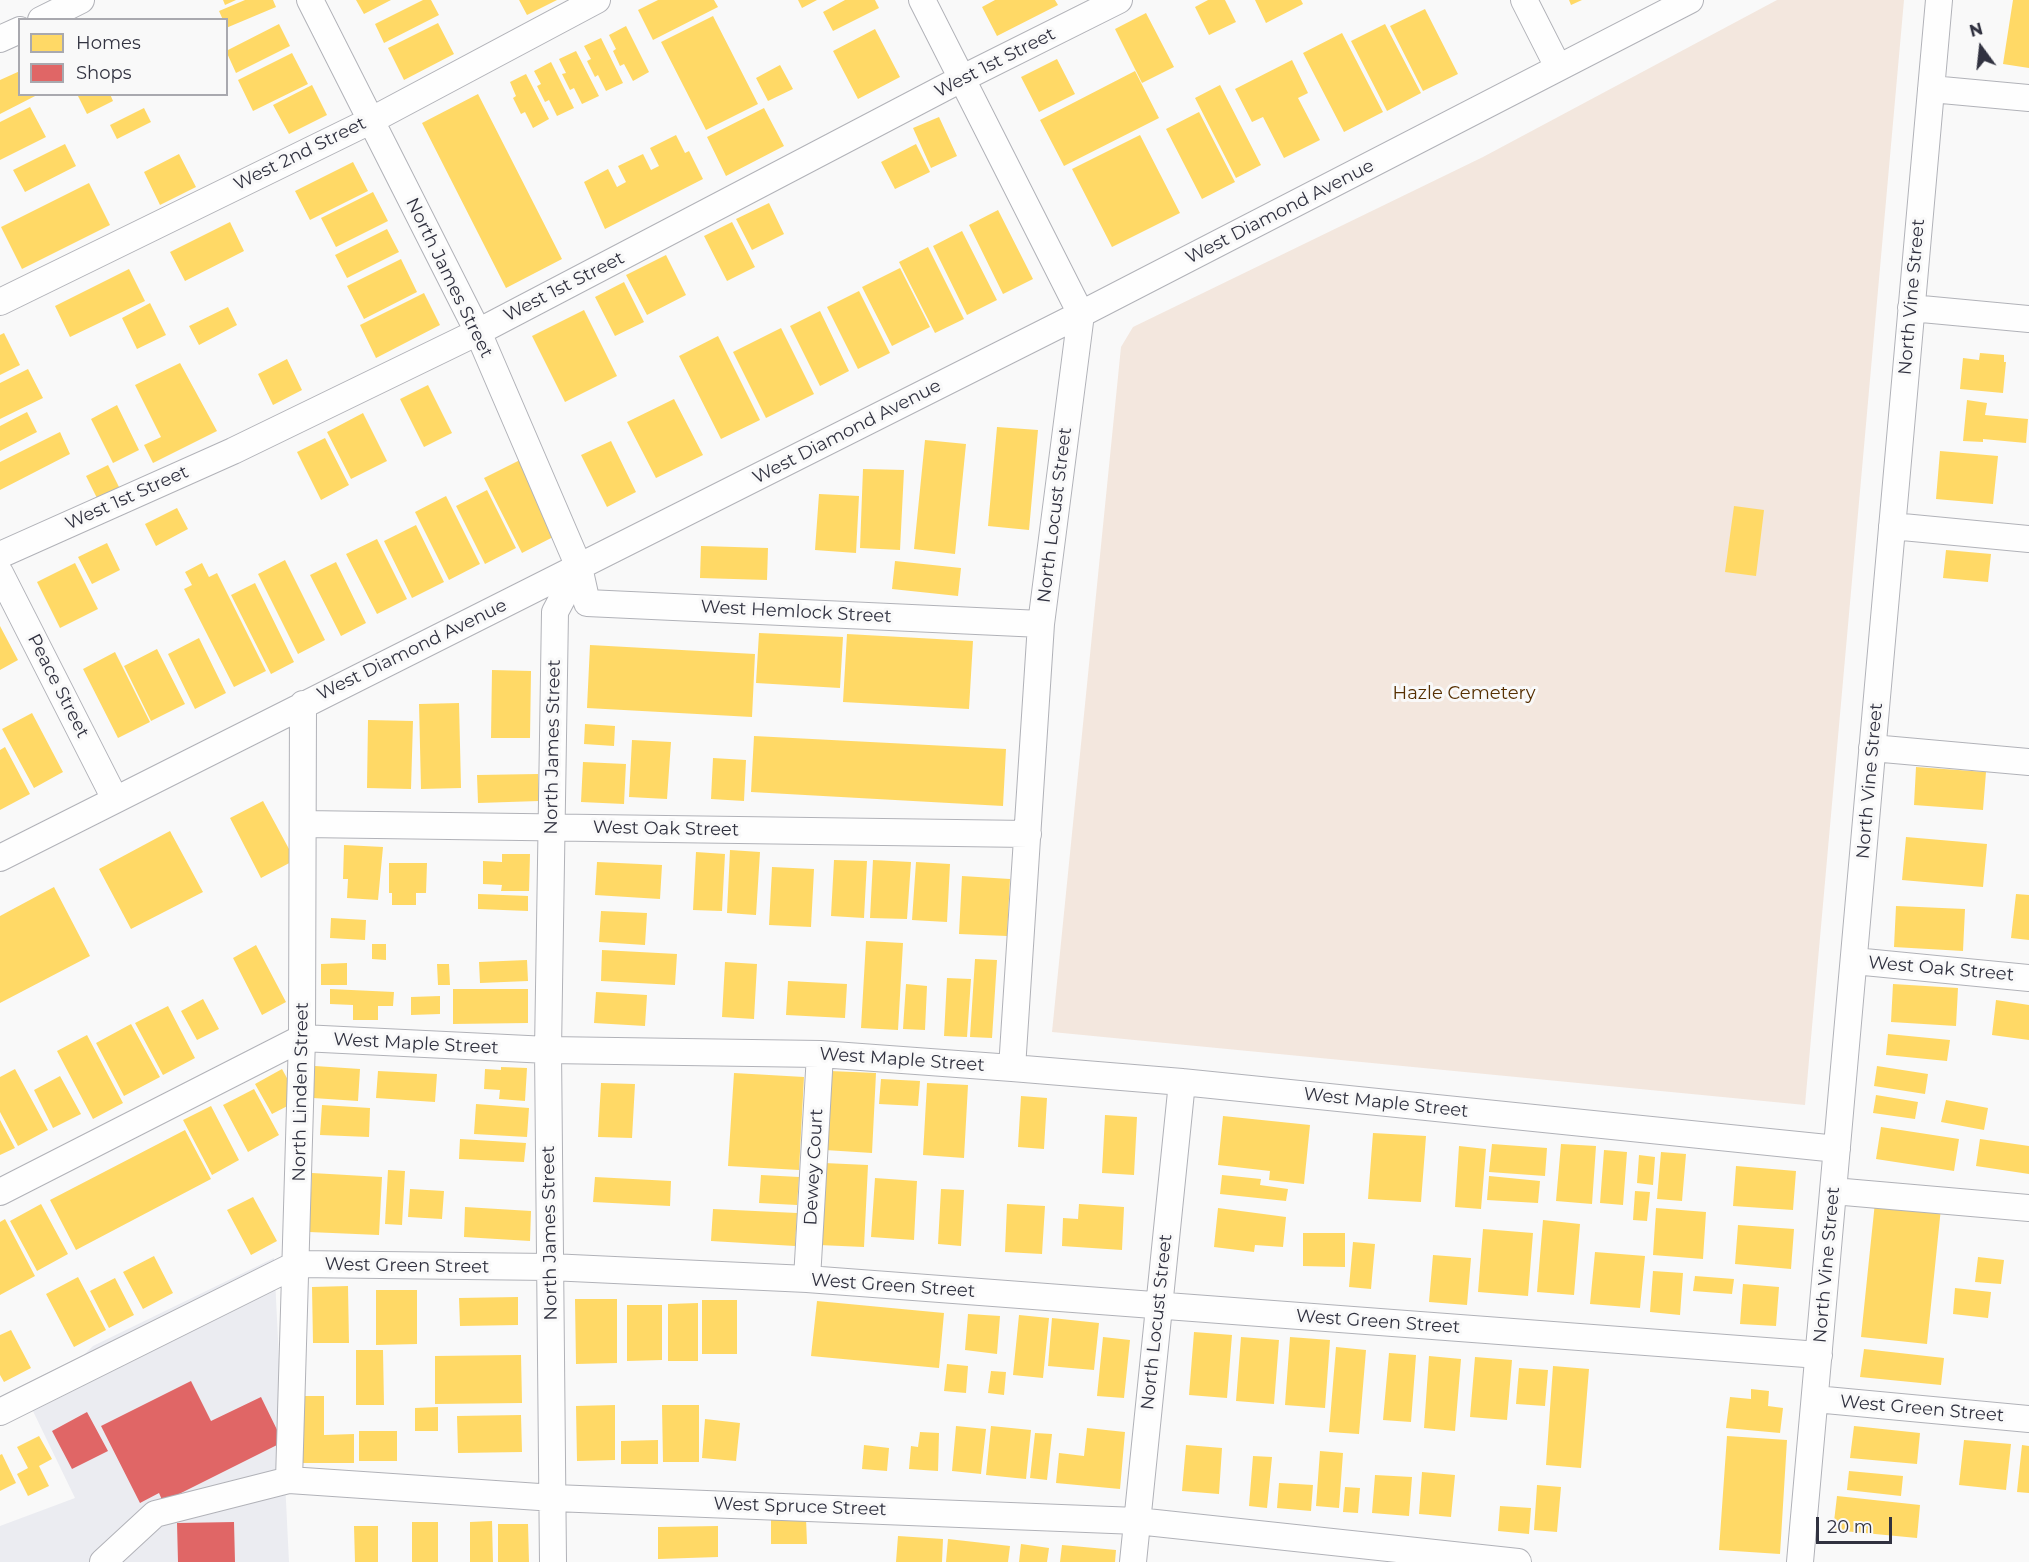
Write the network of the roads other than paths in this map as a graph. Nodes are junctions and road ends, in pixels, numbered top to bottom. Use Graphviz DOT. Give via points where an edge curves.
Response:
graph roads {
  1 [pos="81,0"];
  2 [pos="309,0"];
  3 [pos="597,0"];
  4 [pos="922,0"];
  5 [pos="1119,0"];
  6 [pos="1524,0"];
  7 [pos="1690,0"];
  8 [pos="1939,0"];
  9 [pos="45,18"];
  10 [pos="18,31"];
  11 [pos="0,39"];
  12 [pos="1558,67"];
  13 [pos="961,79"];
  14 [pos="1931,89"];
  15 [pos="2029,98"];
  16 [pos="370,121"];
  17 [pos="0,302"];
  18 [pos="1911,308"];
  19 [pos="1081,314"];
  20 [pos="2029,319"];
  21 [pos="478,332"];
  22 [pos="1892,526"];
  23 [pos="2029,539"];
  24 [pos="0,555"];
  25 [pos="579,567"];
  26 [pos="0,573"];
  27 [pos="1041,624"];
  28 [pos="303,704"];
  29 [pos="1872,748"];
  30 [pos="2029,762"];
  31 [pos="115,799"];
  32 [pos="304,824"];
  33 [pos="552,828"];
  34 [pos="1028,834"];
  35 [pos="0,858"];
  36 [pos="1854,962"];
  37 [pos="2029,978"];
  38 [pos="302,1038"];
  39 [pos="548,1050"];
  40 [pos="820,1054"];
  41 [pos="1012,1068"];
  42 [pos="1182,1082"];
  43 [pos="1837,1149"];
  44 [pos="1833,1191"];
  45 [pos="0,1192"];
  46 [pos="2029,1208"];
  47 [pos="297,1264"];
  48 [pos="550,1268"];
  49 [pos="807,1279"];
  50 [pos="1159,1306"];
  51 [pos="1819,1355"];
  52 [pos="1815,1399"];
  53 [pos="0,1412"];
  54 [pos="2029,1419"];
  55 [pos="289,1480"];
  56 [pos="554,1498"];
  57 [pos="1137,1521"];
  58 [pos="104,1562"];
  59 [pos="553,1562"];
  60 [pos="1133,1562"];
  61 [pos="1518,1562"];
  62 [pos="1800,1562"];
  1 -- 9 [label="street"];
  2 -- 16 [label="street, North James Street"];
  3 -- 16 [label="street, West 2nd Street"];
  4 -- 13 [label="street"];
  5 -- 13 [label="street, West 1st Street"];
  6 -- 12 [label="street"];
  7 -- 12 [label="street, West Diamond Avenue"];
  8 -- 14 [label="street, North Vine Street"];
  10 -- 11 [label="street"];
  12 -- 19 [label="street, West Diamond Avenue"];
  13 -- 19 [label="street"];
  13 -- 21 [label="street, West 1st Street"];
  14 -- 15 [label="street"];
  14 -- 18 [label="street, North Vine Street"];
  16 -- 17 [label="street, West 2nd Street"];
  16 -- 21 [label="street, North James Street"];
  18 -- 20 [label="street"];
  18 -- 22 [label="street, North Vine Street"];
  19 -- 25 [label="street, West Diamond Avenue"];
  19 -- 27 [label="street, North Locust Street"];
  21 -- 24 [label="street, West 1st Street" via="233,451"];
  21 -- 25 [label="street, North James Street"];
  22 -- 23 [label="street"];
  22 -- 29 [label="street, North Vine Street"];
  25 -- 27 [label="street, West Hemlock Street" via="587,603"];
  25 -- 28 [label="street, West Diamond Avenue"];
  25 -- 33 [label="street, North James Street" via="555,612"];
  26 -- 31 [label="street, Peace Street"];
  27 -- 34 [label="street, North Locust Street"];
  28 -- 31 [label="street, West Diamond Avenue"];
  28 -- 32 [label="street, North Linden Street"];
  29 -- 30 [label="street"];
  29 -- 36 [label="street, North Vine Street"];
  31 -- 35 [label="street, West Diamond Avenue"];
  32 -- 33 [label="street, West Oak Street"];
  32 -- 38 [label="street, North Linden Street"];
  33 -- 34 [label="street, West Oak Street"];
  33 -- 39 [label="street, North James Street"];
  34 -- 41 [label="street, North Locust Street"];
  36 -- 37 [label="street, West Oak Street"];
  36 -- 43 [label="street, North Vine Street"];
  38 -- 39 [label="street, West Maple Street"];
  38 -- 45 [label="street, West Maple Street"];
  38 -- 47 [label="street, North Linden Street"];
  39 -- 40 [label="street, West Maple Street"];
  39 -- 48 [label="street, North James Street"];
  40 -- 41 [label="street, West Maple Street"];
  40 -- 49 [label="street, Dewey Court"];
  41 -- 42 [label="street, West Maple Street"];
  42 -- 43 [label="street, West Maple Street"];
  42 -- 50 [label="street, North Locust Street"];
  43 -- 44 [label="street, North Vine Street"];
  44 -- 46 [label="street"];
  44 -- 51 [label="street, North Vine Street"];
  47 -- 48 [label="street, West Green Street"];
  47 -- 53 [label="street, West Green Street"];
  47 -- 55 [label="street, North Linden Street"];
  48 -- 49 [label="street, West Green Street"];
  48 -- 56 [label="street, North James Street"];
  49 -- 50 [label="street, West Green Street"];
  50 -- 51 [label="street, West Green Street"];
  50 -- 57 [label="street, North Locust Street"];
  51 -- 52 [label="street, North Vine Street"];
  52 -- 54 [label="street, West Green Street"];
  52 -- 62 [label="street, North Vine Street"];
  55 -- 56 [label="street, West Spruce Street"];
  55 -- 58 [label="street, West Spruce Street" via="155,1514"];
  56 -- 57 [label="street, West Spruce Street"];
  56 -- 59 [label="street, North James Street"];
  57 -- 60 [label="street, North Locust Street"];
  57 -- 61 [label="street, West Spruce Street"];
}
